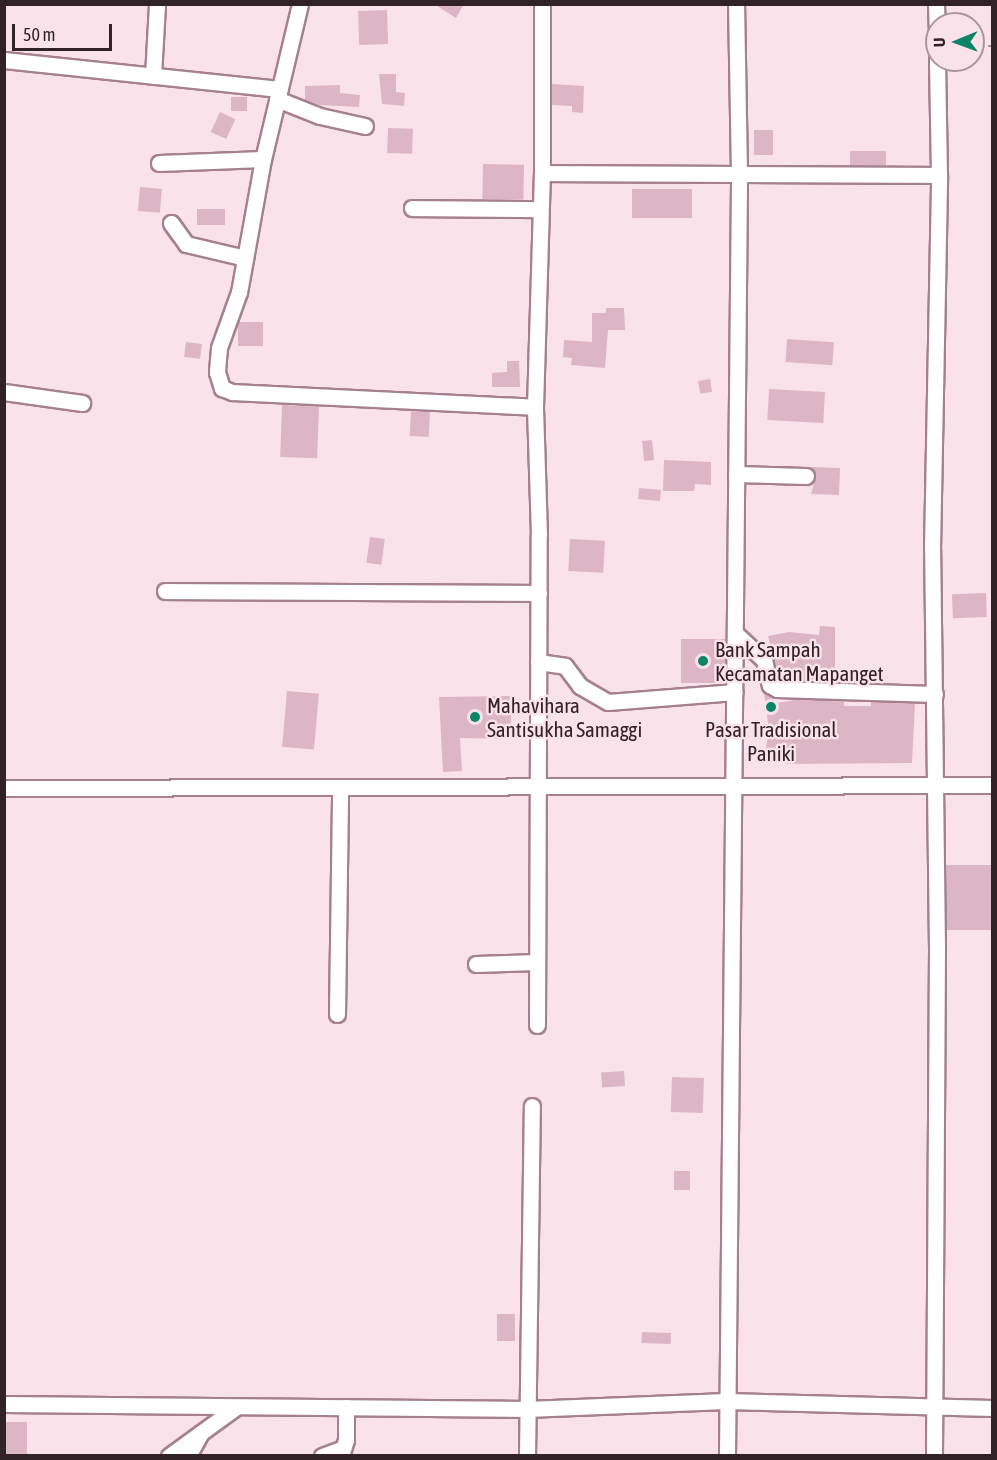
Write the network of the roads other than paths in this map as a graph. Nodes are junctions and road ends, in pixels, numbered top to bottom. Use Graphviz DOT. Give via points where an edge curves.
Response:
graph roads {
  1 [pos="157,4"];
  2 [pos="300,4"];
  3 [pos="542,4"];
  4 [pos="736,4"];
  5 [pos="4,60"];
  6 [pos="937,72"];
  7 [pos="153,76"];
  8 [pos="278,94"];
  9 [pos="365,126"];
  10 [pos="263,159"];
  11 [pos="159,163"];
  12 [pos="542,173"];
  13 [pos="739,173"];
  14 [pos="939,175"];
  15 [pos="412,208"];
  16 [pos="538,209"];
  17 [pos="171,223"];
  18 [pos="245,258"];
  19 [pos="4,392"];
  20 [pos="82,403"];
  21 [pos="536,407"];
  22 [pos="736,474"];
  23 [pos="806,476"];
  24 [pos="165,591"];
  25 [pos="538,593"];
  26 [pos="735,633"];
  27 [pos="538,662"];
  28 [pos="735,692"];
  29 [pos="935,693"];
  30 [pos="735,784"];
  31 [pos="993,785"];
  32 [pos="936,786"];
  33 [pos="4,788"];
  34 [pos="537,789"];
  35 [pos="340,790"];
  36 [pos="537,962"];
  37 [pos="476,964"];
  38 [pos="336,1014"];
  39 [pos="537,1025"];
  40 [pos="532,1106"];
  41 [pos="726,1401"];
  42 [pos="4,1404"];
  43 [pos="933,1406"];
  44 [pos="346,1407"];
  45 [pos="235,1408"];
  46 [pos="993,1408"];
  47 [pos="526,1409"];
  48 [pos="201,1433"];
  49 [pos="341,1452"];
  50 [pos="169,1455"];
  51 [pos="188,1455"];
  52 [pos="322,1455"];
  53 [pos="526,1455"];
  54 [pos="727,1455"];
  55 [pos="934,1455"];
  1 -- 7 [label="street"];
  2 -- 8 [label="street"];
  3 -- 12 [label="street"];
  4 -- 13 [label="street"];
  5 -- 7 [label="street"];
  6 -- 14 [label="street"];
  7 -- 8 [label="street"];
  8 -- 9 [label="street" via="320,116"];
  8 -- 10 [label="street"];
  10 -- 11 [label="street"];
  10 -- 18 [label="street"];
  12 -- 13 [label="street"];
  12 -- 16 [label="street"];
  13 -- 14 [label="street"];
  13 -- 22 [label="street"];
  14 -- 29 [label="street" via="932,549"];
  15 -- 16 [label="street"];
  16 -- 21 [label="street"];
  17 -- 18 [label="street" via="186,244"];
  18 -- 21 [label="street" via="239,292 219,348 217,372 222,388 232,392"];
  19 -- 20 [label="street"];
  21 -- 25 [label="street"];
  22 -- 23 [label="street"];
  22 -- 26 [label="street"];
  24 -- 25 [label="street"];
  25 -- 27 [label="street"];
  26 -- 28 [label="street"];
  26 -- 29 [label="street" via="764,660 770,685 777,689"];
  27 -- 28 [label="street" via="565,666 580,686 608,702"];
  27 -- 34 [label="street"];
  28 -- 30 [label="street"];
  29 -- 32 [label="street"];
  30 -- 32 [label="street"];
  30 -- 34 [label="street"];
  30 -- 41 [label="street"];
  31 -- 32 [label="street"];
  32 -- 43 [label="street"];
  33 -- 35 [label="street"];
  34 -- 35 [label="street"];
  34 -- 36 [label="street"];
  35 -- 38 [label="street"];
  36 -- 37 [label="street"];
  36 -- 39 [label="street"];
  40 -- 47 [label="street"];
  41 -- 43 [label="street"];
  41 -- 47 [label="street"];
  41 -- 54 [label="street"];
  42 -- 45 [label="street"];
  43 -- 46 [label="street"];
  43 -- 55 [label="street"];
  44 -- 45 [label="street"];
  44 -- 47 [label="street"];
  44 -- 49 [label="street"];
  45 -- 48 [label="street"];
  47 -- 53 [label="street"];
  48 -- 50 [label="street"];
  48 -- 51 [label="street"];
  49 -- 52 [label="street"];
}
